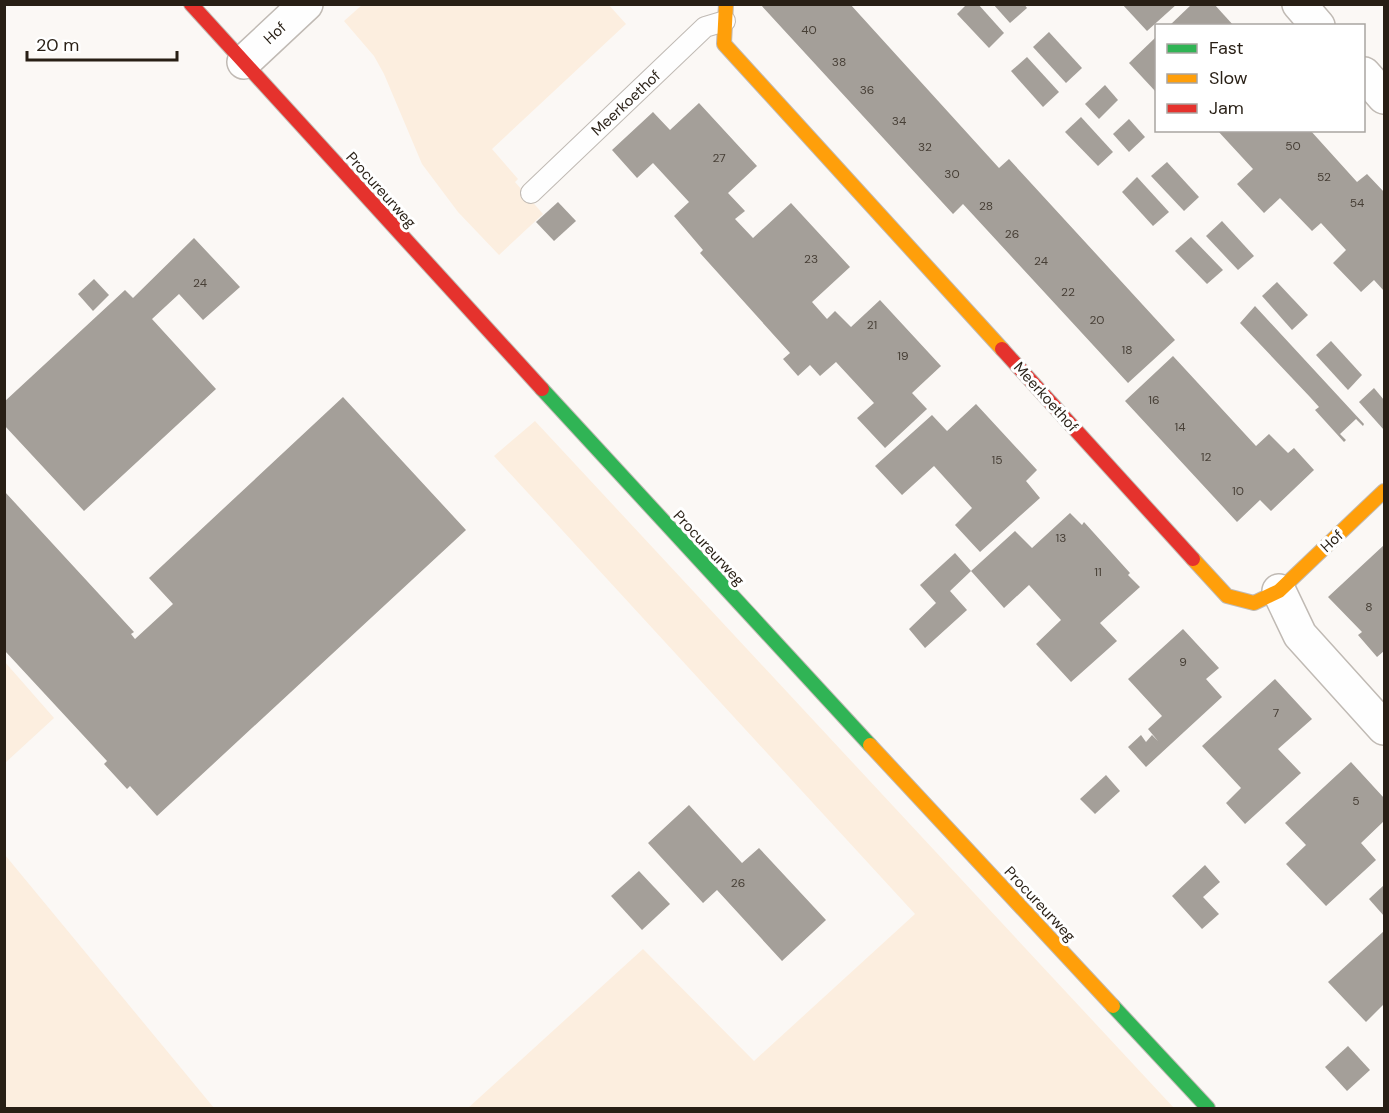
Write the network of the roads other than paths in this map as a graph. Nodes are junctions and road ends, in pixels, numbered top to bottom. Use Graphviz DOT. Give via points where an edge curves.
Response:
graph roads {
  1 [pos="191,4"];
  2 [pos="306,4"];
  3 [pos="1299,4"];
  4 [pos="725,13"];
  5 [pos="1316,24"];
  6 [pos="244,62"];
  7 [pos="1365,75"];
  8 [pos="1384,97"];
  9 [pos="531,194"];
  10 [pos="1384,491"];
  11 [pos="1279,591"];
  12 [pos="1384,728"];
  13 [pos="1209,1108"];
  1 -- 6 [label="main road, Procureurweg"];
  2 -- 6 [label="street, Hof"];
  3 -- 5 [label="street"];
  4 -- 9 [label="lane, Meerkoethof" via="705,27"];
  4 -- 11 [label="main road, Meerkoethof" via="724,44 1227,596 1254,603"];
  6 -- 13 [label="main road, Procureurweg" via="719,584"];
  7 -- 8 [label="street"];
  10 -- 11 [label="main road, Hof"];
  11 -- 12 [label="street" via="1300,634"];
}
